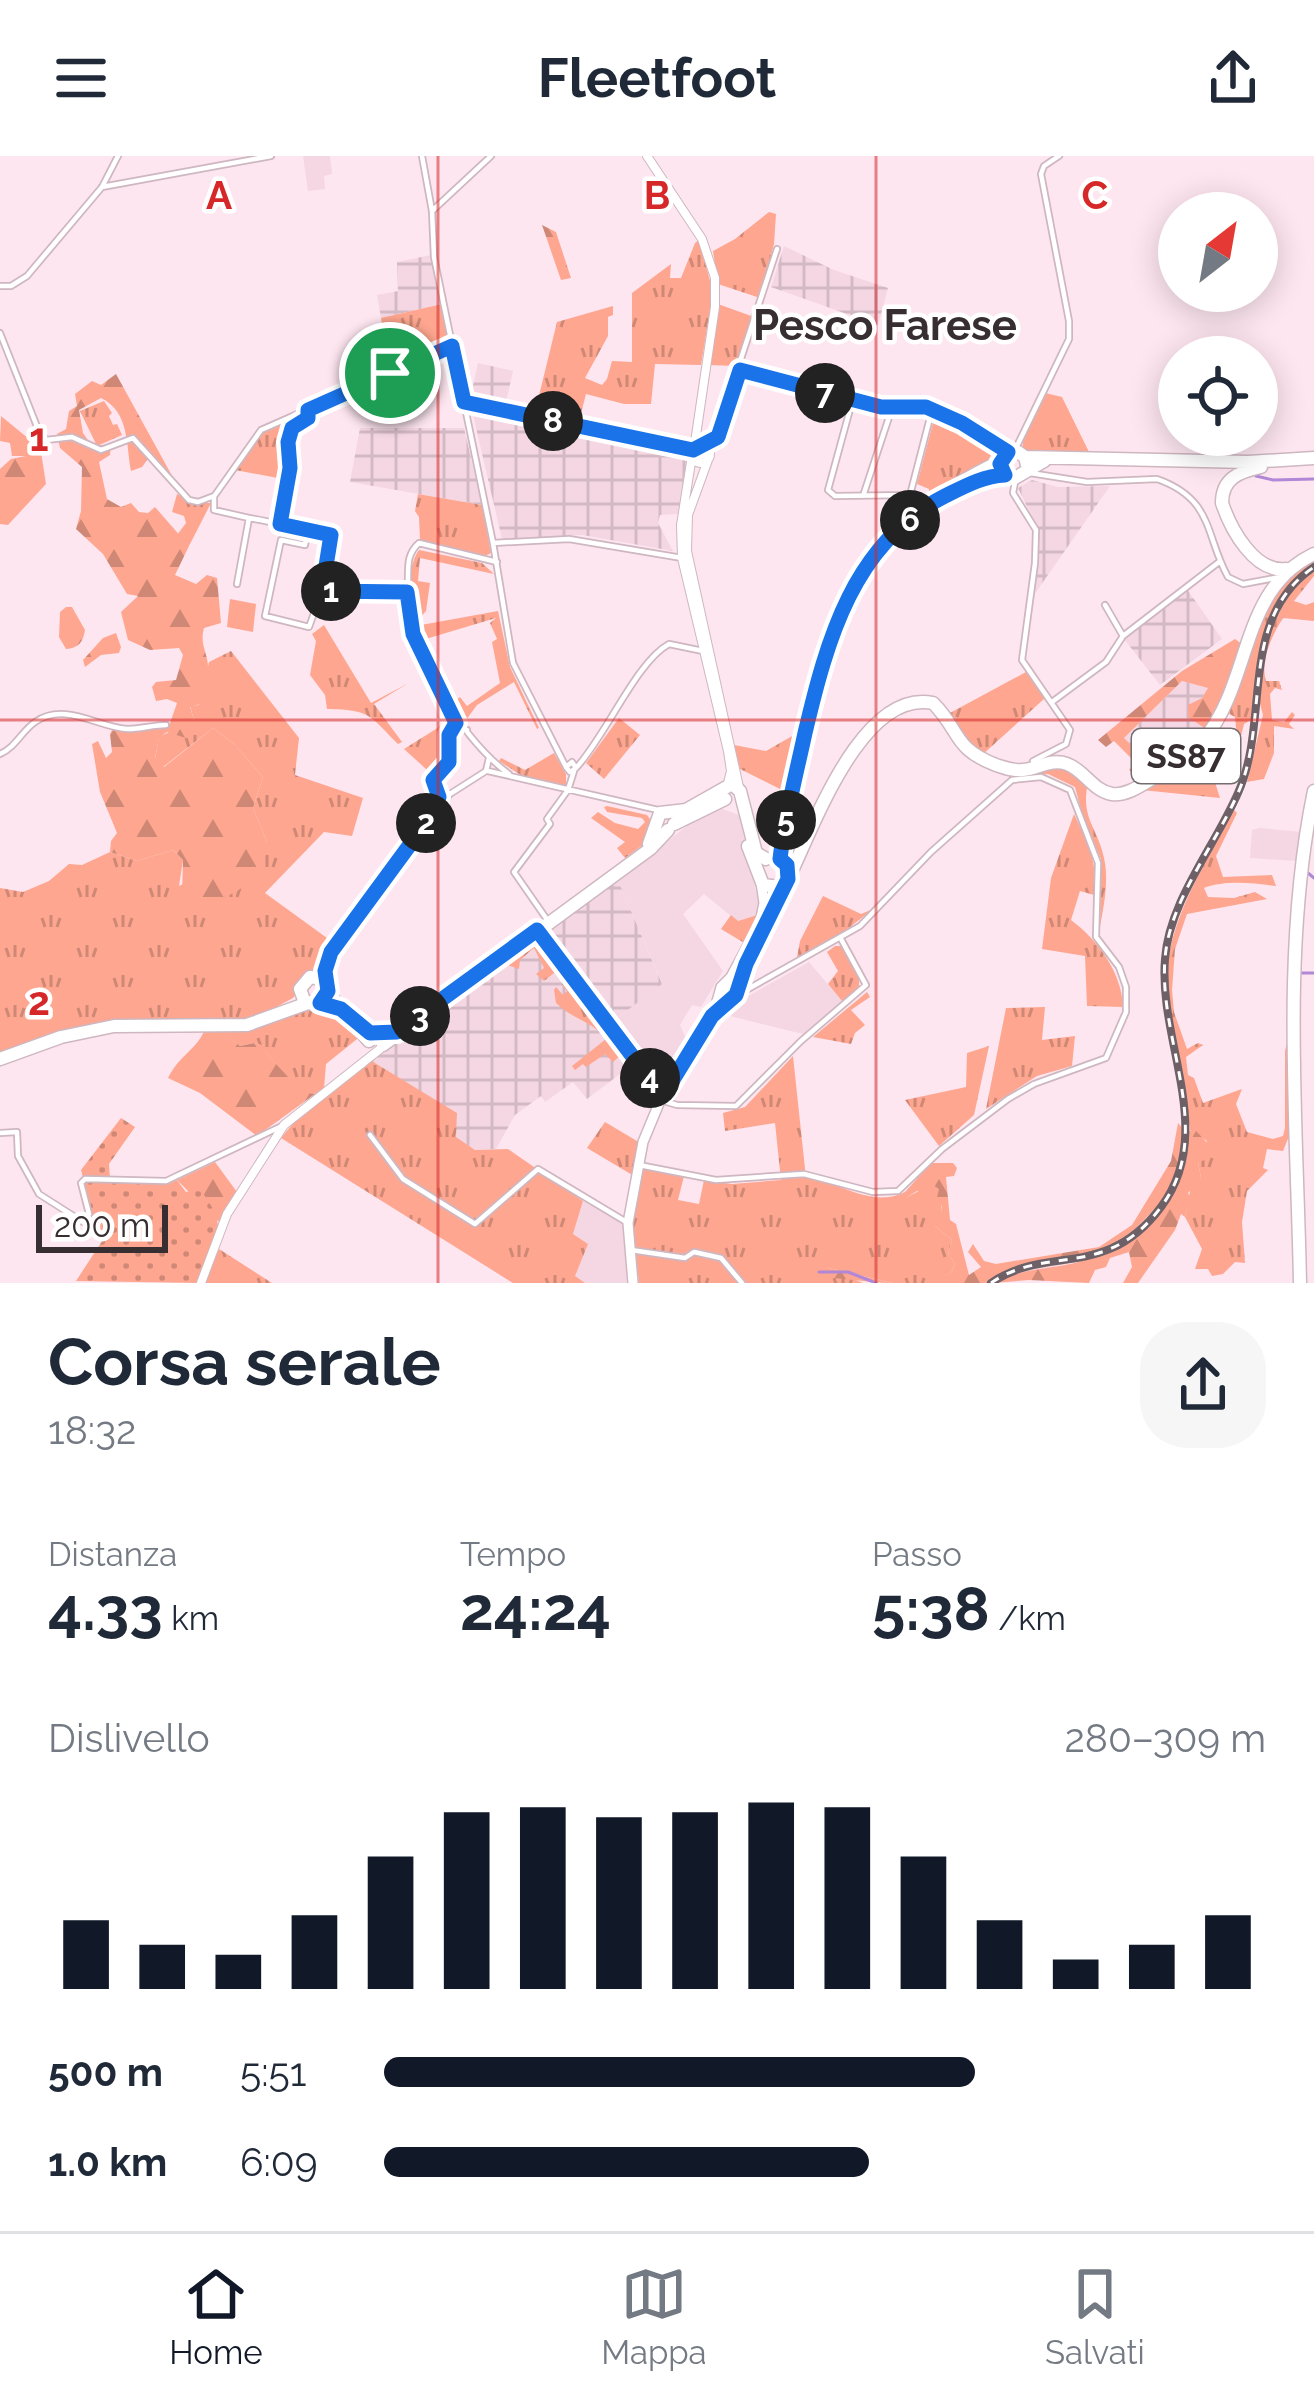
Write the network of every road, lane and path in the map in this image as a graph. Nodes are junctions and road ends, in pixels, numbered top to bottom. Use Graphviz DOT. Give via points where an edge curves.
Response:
graph roads {
  1 [pos="118,156"];
  2 [pos="271,156"];
  3 [pos="422,156"];
  4 [pos="490,156"];
  5 [pos="647,156"];
  6 [pos="1059,156"];
  7 [pos="102,187"];
  8 [pos="432,211"];
  9 [pos="777,249"];
  10 [pos="0,290"];
  11 [pos="0,333"];
  12 [pos="452,346"];
  13 [pos="740,370"];
  14 [pos="853,400"];
  15 [pos="464,402"];
  16 [pos="892,408"];
  17 [pos="308,410"];
  18 [pos="932,410"];
  19 [pos="701,451"];
  20 [pos="1314,453"];
  21 [pos="1277,460"];
  22 [pos="1294,460"];
  23 [pos="1016,465"];
  24 [pos="214,496"];
  25 [pos="862,496"];
  26 [pos="249,518"];
  27 [pos="280,524"];
  28 [pos="308,530"];
  29 [pos="494,543"];
  30 [pos="1314,554"];
  31 [pos="682,557"];
  32 [pos="497,562"];
  33 [pos="1220,562"];
  34 [pos="1283,573"];
  35 [pos="237,584"];
  36 [pos="322,591"];
  37 [pos="407,592"];
  38 [pos="1105,605"];
  39 [pos="1123,636"];
  40 [pos="704,651"];
  41 [pos="1052,702"];
  42 [pos="454,712"];
  43 [pos="166,725"];
  44 [pos="454,730"];
  45 [pos="467,730"];
  46 [pos="0,754"];
  47 [pos="489,758"];
  48 [pos="1033,761"];
  49 [pos="571,767"];
  50 [pos="486,771"];
  51 [pos="508,774"];
  52 [pos="568,790"];
  53 [pos="1314,791"];
  54 [pos="731,792"];
  55 [pos="438,793"];
  56 [pos="450,794"];
  57 [pos="434,812"];
  58 [pos="665,821"];
  59 [pos="783,832"];
  60 [pos="805,842"];
  61 [pos="774,859"];
  62 [pos="759,879"];
  63 [pos="787,881"];
  64 [pos="543,926"];
  65 [pos="841,939"];
  66 [pos="326,962"];
  67 [pos="723,988"];
  68 [pos="316,991"];
  69 [pos="735,995"];
  70 [pos="712,1016"];
  71 [pos="376,1041"];
  72 [pos="0,1059"];
  73 [pos="652,1082"];
  74 [pos="663,1096"];
  75 [pos="284,1126"];
  76 [pos="0,1133"];
  77 [pos="370,1135"];
  78 [pos="637,1164"];
  79 [pos="628,1223"];
  80 [pos="630,1250"];
  81 [pos="201,1283"];
  82 [pos="633,1283"];
  83 [pos="742,1283"];
  84 [pos="1300,1283"];
  1 -- 7 [label="street"];
  2 -- 7 [label="street"];
  3 -- 8 [label="street"];
  4 -- 8 [label="street"];
  5 -- 19 [label="street" via="702,238 715,278 696,424"];
  6 -- 23 [label="street" via="1041,175 1069,339"];
  7 -- 10 [label="street" via="27,276"];
  8 -- 12 [label="street"];
  9 -- 13 [label="street"];
  11 -- 24 [label="street" via="46,440 71,437 101,450 133,438 189,500"];
  12 -- 15 [label="street"];
  12 -- 17 [label="street"];
  13 -- 14 [label="street"];
  13 -- 19 [label="street" via="718,437"];
  14 -- 16 [label="street"];
  14 -- 25 [label="street" via="828,490"];
  15 -- 19 [label="street"];
  15 -- 29 [label="street"];
  16 -- 18 [label="street"];
  16 -- 25 [label="street"];
  17 -- 24 [label="street" via="261,430"];
  17 -- 27 [label="street" via="288,442"];
  18 -- 23 [label="street"];
  18 -- 25 [label="street" via="911,494"];
  19 -- 31 [label="street" via="681,526"];
  19 -- 54 [label="street" via="687,550"];
  20 -- 21 [label="main road"];
  20 -- 22 [label="main road"];
  21 -- 22 [label="main road"];
  21 -- 23 [label="main road"];
  22 -- 34 [label="main road" via="1242,472 1222,494 1257,560"];
  23 -- 33 [label="street" via="1087,482 1167,482 1203,512"];
  23 -- 41 [label="street" via="1013,493 1036,530 1022,660"];
  23 -- 59 [label="main road" via="927,505 853,586 832,632"];
  24 -- 26 [label="street" via="214,510"];
  26 -- 27 [label="street"];
  26 -- 35 [label="street"];
  27 -- 28 [label="street"];
  28 -- 36 [label="street" via="331,535"];
  28 -- 36 [label="street" via="305,544 281,540 265,616 309,627"];
  29 -- 31 [label="street" via="569,539"];
  29 -- 32 [label="street"];
  30 -- 34 [label="main road"];
  31 -- 40 [label="street"];
  32 -- 37 [label="street" via="419,543"];
  32 -- 49 [label="street" via="513,663"];
  33 -- 34 [label="street" via="1238,584"];
  33 -- 39 [label="street"];
  34 -- 60 [label="main road, SS87" via="1261,605 1208,734 1156,777 1111,794 1065,763 1006,769 966,750 933,703 912,703 862,737"];
  36 -- 37 [label="street"];
  37 -- 42 [label="street" via="413,634"];
  38 -- 39 [label="street"];
  39 -- 41 [label="street" via="1106,662"];
  40 -- 49 [label="street" via="675,644 658,650"];
  40 -- 54 [label="street"];
  41 -- 48 [label="street" via="1069,740"];
  42 -- 44 [label="street"];
  42 -- 45 [label="street"];
  43 -- 46 [label="street" via="122,729 55,716 34,722"];
  44 -- 45 [label="street"];
  44 -- 55 [label="street" via="449,762 433,780"];
  45 -- 47 [label="street"];
  47 -- 50 [label="street"];
  47 -- 51 [label="street"];
  49 -- 52 [label="street"];
  50 -- 51 [label="street"];
  50 -- 56 [label="street"];
  51 -- 52 [label="street"];
  52 -- 58 [label="street"];
  52 -- 64 [label="street" via="514,872"];
  53 -- 84 [label="main road" via="1295,923"];
  54 -- 58 [label="main road"];
  54 -- 61 [label="main road" via="756,853"];
  54 -- 62 [label="main road"];
  55 -- 56 [label="street"];
  55 -- 57 [label="street"];
  56 -- 57 [label="street"];
  57 -- 66 [label="street"];
  58 -- 64 [label="main road" via="641,853"];
  59 -- 60 [label="main road" via="794,845"];
  59 -- 61 [label="main road"];
  60 -- 61 [label="main road, SS87"];
  60 -- 63 [label="main road, SS87"];
  61 -- 62 [label="main road" via="759,867"];
  61 -- 63 [label="main road" via="789,870"];
  62 -- 63 [label="main road" via="773,889"];
  62 -- 67 [label="main road, SS87" via="760,923"];
  63 -- 69 [label="main road, SS87"];
  64 -- 71 [label="main road"];
  64 -- 73 [label="street"];
  65 -- 69 [label="street"];
  65 -- 74 [label="street" via="866,985 748,1099 723,1108"];
  65 -- 78 [label="street" via="1003,786 1041,777 1070,790 1096,855 1096,937 1119,968 1126,1012 1106,1058 1008,1099 898,1191 804,1174 716,1180"];
  66 -- 68 [label="street"];
  66 -- 68 [label="street"];
  67 -- 69 [label="main road"];
  67 -- 70 [label="main road, SS87"];
  68 -- 71 [label="main road"];
  68 -- 72 [label="main road" via="247,1025 114,1026"];
  69 -- 70 [label="main road, SS87"];
  70 -- 74 [label="main road, SS87"];
  71 -- 75 [label="street"];
  73 -- 74 [label="street"];
  73 -- 74 [label="street"];
  74 -- 78 [label="main road, SS87"];
  75 -- 76 [label="street" via="166,1181 85,1179 83,1222 39,1194 18,1156 17,1132"];
  75 -- 81 [label="street" via="227,1214"];
  77 -- 79 [label="street" via="403,1179 475,1224 538,1169"];
  78 -- 79 [label="main road, SS87"];
  79 -- 80 [label="main road, SS87"];
  80 -- 82 [label="main road, SS87"];
  80 -- 83 [label="street" via="722,1258"];
}
